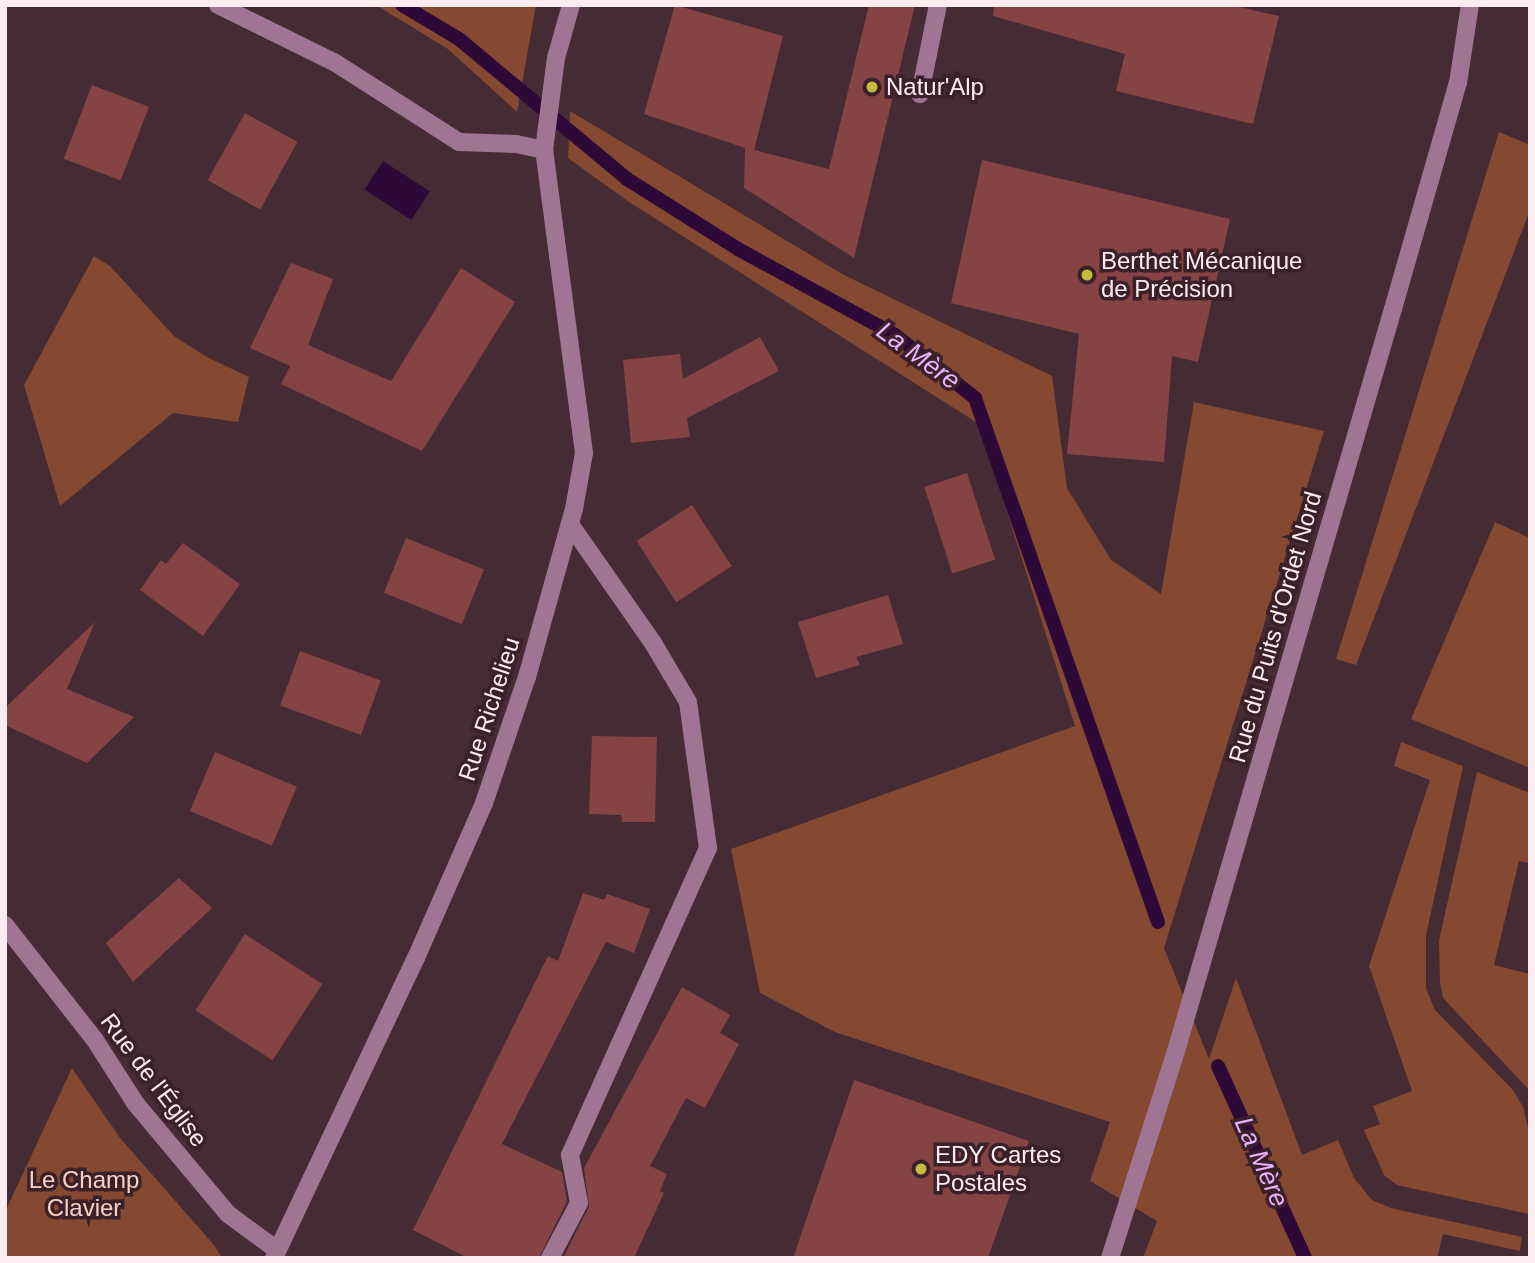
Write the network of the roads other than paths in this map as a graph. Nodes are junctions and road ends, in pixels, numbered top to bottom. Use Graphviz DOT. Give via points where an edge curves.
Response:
graph roads {
  1 [pos="218,5"];
  2 [pos="571,5"];
  3 [pos="938,5"];
  4 [pos="1470,5"];
  5 [pos="920,94"];
  6 [pos="545,143"];
  7 [pos="570,524"];
  8 [pos="5,925"];
  9 [pos="275,1254"];
  10 [pos="550,1258"];
  11 [pos="1110,1258"];
  1 -- 6 [label="street" via="334,62 459,142"];
  2 -- 6 [label="street, Rue Richelieu" via="556,58"];
  3 -- 5 [label="street"];
  4 -- 11 [label="street, Rue du Puits d'Ordet Nord" via="1458,83 1405,270 1176,1051"];
  6 -- 7 [label="street, Rue Richelieu" via="584,453"];
  7 -- 9 [label="street, Rue Richelieu" via="527,677 484,803"];
  7 -- 10 [label="street" via="688,702 708,848 570,1155 579,1203"];
  8 -- 9 [label="street, Rue de l'Église" via="95,1040 144,1114 228,1214"];
}
